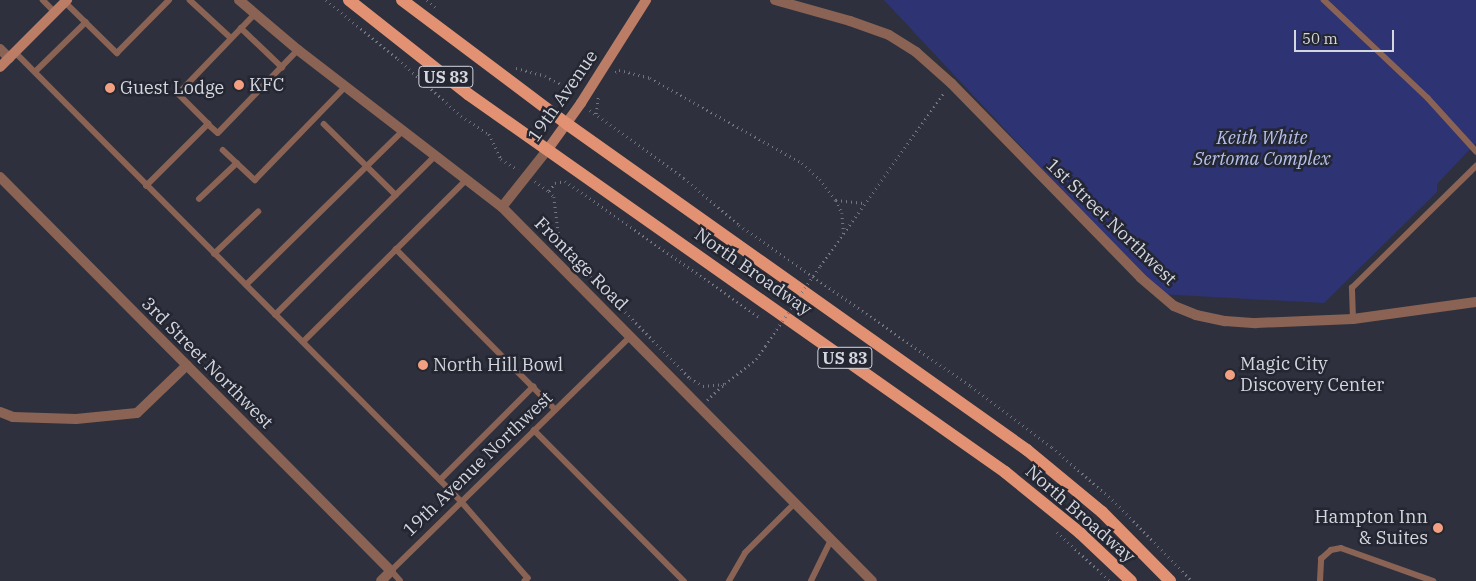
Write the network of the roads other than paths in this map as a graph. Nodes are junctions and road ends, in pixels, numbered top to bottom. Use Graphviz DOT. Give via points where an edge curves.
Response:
graph roads {
  1 [pos="43,0"];
  2 [pos="169,0"];
  3 [pos="190,0"];
  4 [pos="239,0"];
  5 [pos="350,0"];
  6 [pos="402,0"];
  7 [pos="646,0"];
  8 [pos="775,0"];
  9 [pos="1324,0"];
  10 [pos="66,1"];
  11 [pos="55,12"];
  12 [pos="255,14"];
  13 [pos="86,22"];
  14 [pos="241,28"];
  15 [pos="232,38"];
  16 [pos="0,49"];
  17 [pos="298,50"];
  18 [pos="12,55"];
  19 [pos="0,67"];
  20 [pos="282,68"];
  21 [pos="35,72"];
  22 [pos="346,86"];
  23 [pos="208,124"];
  24 [pos="324,124"];
  25 [pos="567,124"];
  26 [pos="404,130"];
  27 [pos="548,149"];
  28 [pos="224,150"];
  29 [pos="1476,151"];
  30 [pos="436,155"];
  31 [pos="237,162"];
  32 [pos="368,165"];
  33 [pos="1476,166"];
  34 [pos="0,177"];
  35 [pos="467,179"];
  36 [pos="146,186"];
  37 [pos="396,195"];
  38 [pos="200,200"];
  39 [pos="502,207"];
  40 [pos="258,212"];
  41 [pos="396,249"];
  42 [pos="214,254"];
  43 [pos="246,285"];
  44 [pos="1476,302"];
  45 [pos="275,315"];
  46 [pos="1353,319"];
  47 [pos="630,337"];
  48 [pos="303,342"];
  49 [pos="186,366"];
  50 [pos="533,387"];
  51 [pos="555,409"];
  52 [pos="0,412"];
  53 [pos="534,430"];
  54 [pos="440,480"];
  55 [pos="461,501"];
  56 [pos="795,503"];
  57 [pos="831,540"];
  58 [pos="390,571"];
  59 [pos="381,581"];
  60 [pos="400,581"];
  61 [pos="525,581"];
  62 [pos="684,581"];
  63 [pos="729,581"];
  64 [pos="811,581"];
  65 [pos="872,581"];
  66 [pos="1131,581"];
  67 [pos="1170,581"];
  68 [pos="1320,581"];
  69 [pos="1433,581"];
  1 -- 11 [label="lane"];
  2 -- 13 [label="lane" via="117,53"];
  3 -- 15 [label="lane"];
  4 -- 12 [label="street, Frontage Road"];
  5 -- 27 [label="main road, North Broadway / US 83" via="468,94"];
  6 -- 25 [label="main road, North Broadway / US 83"];
  7 -- 25 [label="street, 19th Avenue"];
  8 -- 46 [label="street, 1st Street Northwest" via="889,35 916,52 951,83 1141,278 1174,306 1225,321"];
  9 -- 29 [label="lane" via="1428,98"];
  10 -- 11 [label="street"];
  10 -- 13 [label="lane"];
  11 -- 18 [label="street"];
  12 -- 14 [label="lane"];
  12 -- 17 [label="street, Frontage Road"];
  13 -- 21 [label="lane"];
  14 -- 15 [label="lane"];
  14 -- 20 [label="lane"];
  15 -- 23 [label="lane" via="178,94"];
  16 -- 18 [label="street"];
  17 -- 20 [label="lane"];
  17 -- 22 [label="street, Frontage Road"];
  18 -- 19 [label="street"];
  18 -- 21 [label="lane"];
  20 -- 23 [label="lane" via="218,133"];
  21 -- 36 [label="lane"];
  22 -- 26 [label="street, Frontage Road"];
  22 -- 31 [label="lane" via="255,180"];
  23 -- 36 [label="lane"];
  24 -- 32 [label="lane"];
  25 -- 27 [label="street, 19th Avenue"];
  25 -- 67 [label="main road, North Broadway / US 83" via="1028,450 1102,512"];
  26 -- 30 [label="street, Frontage Road"];
  26 -- 32 [label="lane"];
  27 -- 39 [label="street, 19th Avenue"];
  27 -- 66 [label="main road, North Broadway / US 83" via="1005,472 1080,532"];
  28 -- 31 [label="lane"];
  30 -- 35 [label="street, Frontage Road"];
  30 -- 37 [label="lane"];
  31 -- 38 [label="lane"];
  32 -- 37 [label="lane"];
  32 -- 43 [label="lane"];
  33 -- 46 [label="lane" via="1352,288"];
  34 -- 49 [label="street, 3rd Street Northwest"];
  35 -- 39 [label="street, Frontage Road"];
  35 -- 41 [label="lane"];
  36 -- 42 [label="lane"];
  37 -- 45 [label="lane"];
  39 -- 47 [label="street, Frontage Road"];
  40 -- 42 [label="lane"];
  41 -- 48 [label="lane"];
  41 -- 50 [label="lane"];
  42 -- 43 [label="lane"];
  43 -- 45 [label="lane"];
  44 -- 46 [label="street, 1st Street Northwest"];
  45 -- 48 [label="lane"];
  47 -- 51 [label="lane, 19th Avenue Northwest"];
  47 -- 56 [label="street, Frontage Road"];
  48 -- 54 [label="lane"];
  49 -- 52 [label="street" via="137,414 76,420 13,417"];
  49 -- 58 [label="street, 3rd Street Northwest"];
  50 -- 51 [label="lane"];
  50 -- 54 [label="lane"];
  51 -- 53 [label="lane, 19th Avenue Northwest"];
  53 -- 55 [label="lane, 19th Avenue Northwest"];
  53 -- 62 [label="lane"];
  54 -- 55 [label="lane"];
  55 -- 58 [label="lane, 19th Avenue Northwest"];
  55 -- 61 [label="lane" via="528,578"];
  56 -- 57 [label="street, Frontage Road"];
  56 -- 63 [label="lane" via="745,553"];
  57 -- 64 [label="lane"];
  57 -- 65 [label="street, Frontage Road"];
  58 -- 59 [label="street"];
  58 -- 60 [label="lane"];
  68 -- 69 [label="lane" via="1321,559 1331,550 1341,548"];
}
